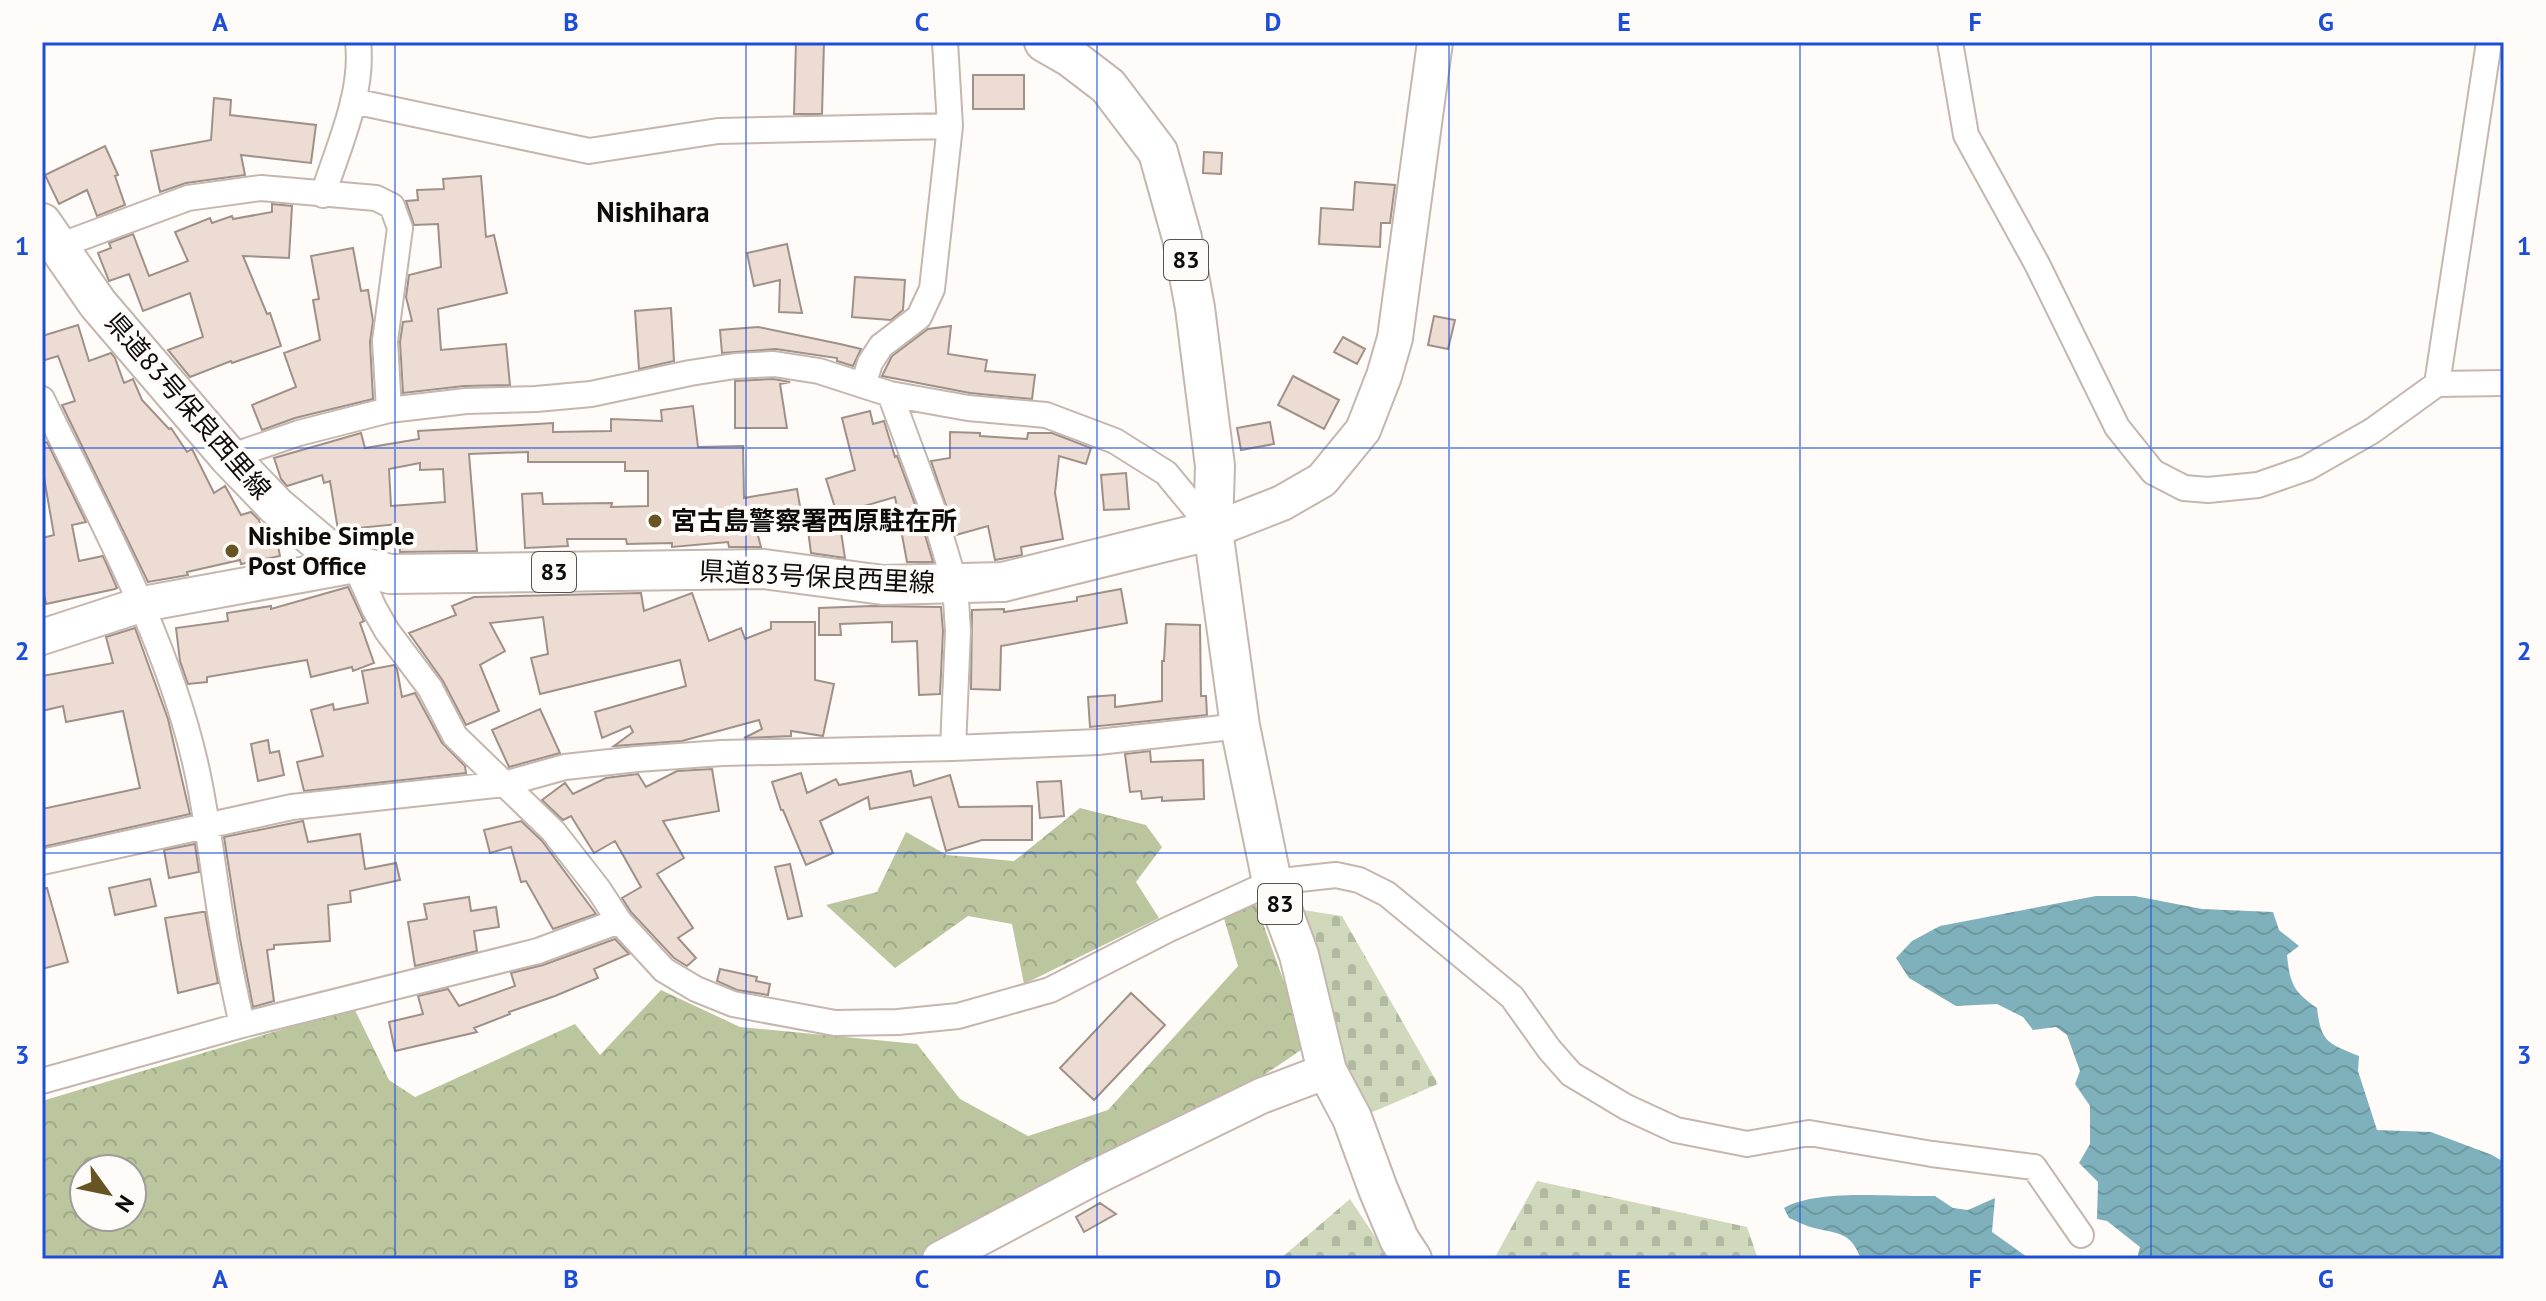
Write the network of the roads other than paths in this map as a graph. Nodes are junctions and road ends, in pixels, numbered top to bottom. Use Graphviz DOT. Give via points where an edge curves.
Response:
graph roads {
  1 [pos="358,42"];
  2 [pos="945,42"];
  3 [pos="1044,42"];
  4 [pos="1435,42"];
  5 [pos="1950,42"];
  6 [pos="2489,42"];
  7 [pos="353,101"];
  8 [pos="950,126"];
  9 [pos="323,195"];
  10 [pos="47,241"];
  11 [pos="2504,383"];
  12 [pos="2437,384"];
  13 [pos="863,385"];
  14 [pos="890,394"];
  15 [pos="42,399"];
  16 [pos="389,410"];
  17 [pos="229,457"];
  18 [pos="1213,530"];
  19 [pos="355,565"];
  20 [pos="955,584"];
  21 [pos="143,604"];
  22 [pos="42,637"];
  23 [pos="1240,726"];
  24 [pos="953,748"];
  25 [pos="504,784"];
  26 [pos="207,825"];
  27 [pos="42,862"];
  28 [pos="1272,882"];
  29 [pos="619,921"];
  30 [pos="242,1025"];
  31 [pos="1327,1071"];
  32 [pos="42,1081"];
  33 [pos="2081,1235"];
  34 [pos="940,1259"];
  35 [pos="1411,1259"];
  1 -- 7 [label="street"];
  2 -- 8 [label="street"];
  3 -- 18 [label="main road, 83" via="1108,86 1158,152 1195,308 1215,466"];
  4 -- 18 [label="street" via="1395,338 1363,430 1322,480 1282,503"];
  5 -- 12 [label="street" via="1966,135 2117,427 2153,472 2184,488 2258,485 2307,468 2372,431"];
  6 -- 12 [label="street"];
  7 -- 8 [label="street" via="589,151 718,131"];
  7 -- 9 [label="street"];
  8 -- 13 [label="street" via="932,289 919,317 881,346"];
  9 -- 10 [label="street" via="261,188 188,198"];
  9 -- 16 [label="street" via="376,198 392,206 400,228 385,341"];
  10 -- 17 [label="main road, 県道83号保良西里線 / 83"];
  11 -- 12 [label="street"];
  13 -- 14 [label="street"];
  13 -- 16 [label="street" via="774,364 735,366 591,394"];
  14 -- 18 [label="street" via="1046,415 1115,441 1166,473"];
  14 -- 20 [label="street"];
  15 -- 21 [label="street"];
  16 -- 17 [label="street"];
  17 -- 19 [label="main road, 県道83号保良西里線 / 83" via="276,506"];
  18 -- 20 [label="main road, 県道83号保良西里線 / 83" via="1003,582"];
  18 -- 23 [label="main road, 83"];
  19 -- 20 [label="main road, 県道83号保良西里線 / 83" via="390,574 764,569 883,585"];
  19 -- 21 [label="street"];
  19 -- 25 [label="street" via="387,631 430,688 455,736"];
  20 -- 24 [label="street"];
  21 -- 22 [label="street"];
  21 -- 26 [label="street" via="195,761"];
  23 -- 24 [label="street" via="1098,742"];
  23 -- 28 [label="main road, 83"];
  24 -- 25 [label="street" via="637,759 565,767"];
  25 -- 26 [label="street" via="292,807"];
  25 -- 29 [label="street" via="553,831"];
  26 -- 27 [label="street"];
  26 -- 30 [label="street"];
  28 -- 29 [label="street" via="1050,990 958,1016 898,1022 835,1023 733,1004 664,970"];
  28 -- 31 [label="main road, 83" via="1299,955"];
  28 -- 33 [label="street" via="1336,875 1387,894 1512,997 1571,1074 1676,1130 1747,1144 1809,1133 2034,1167"];
  29 -- 30 [label="street" via="538,951"];
  30 -- 32 [label="street"];
  31 -- 34 [label="street" via="1261,1096"];
  31 -- 35 [label="main road, 83"];
}
